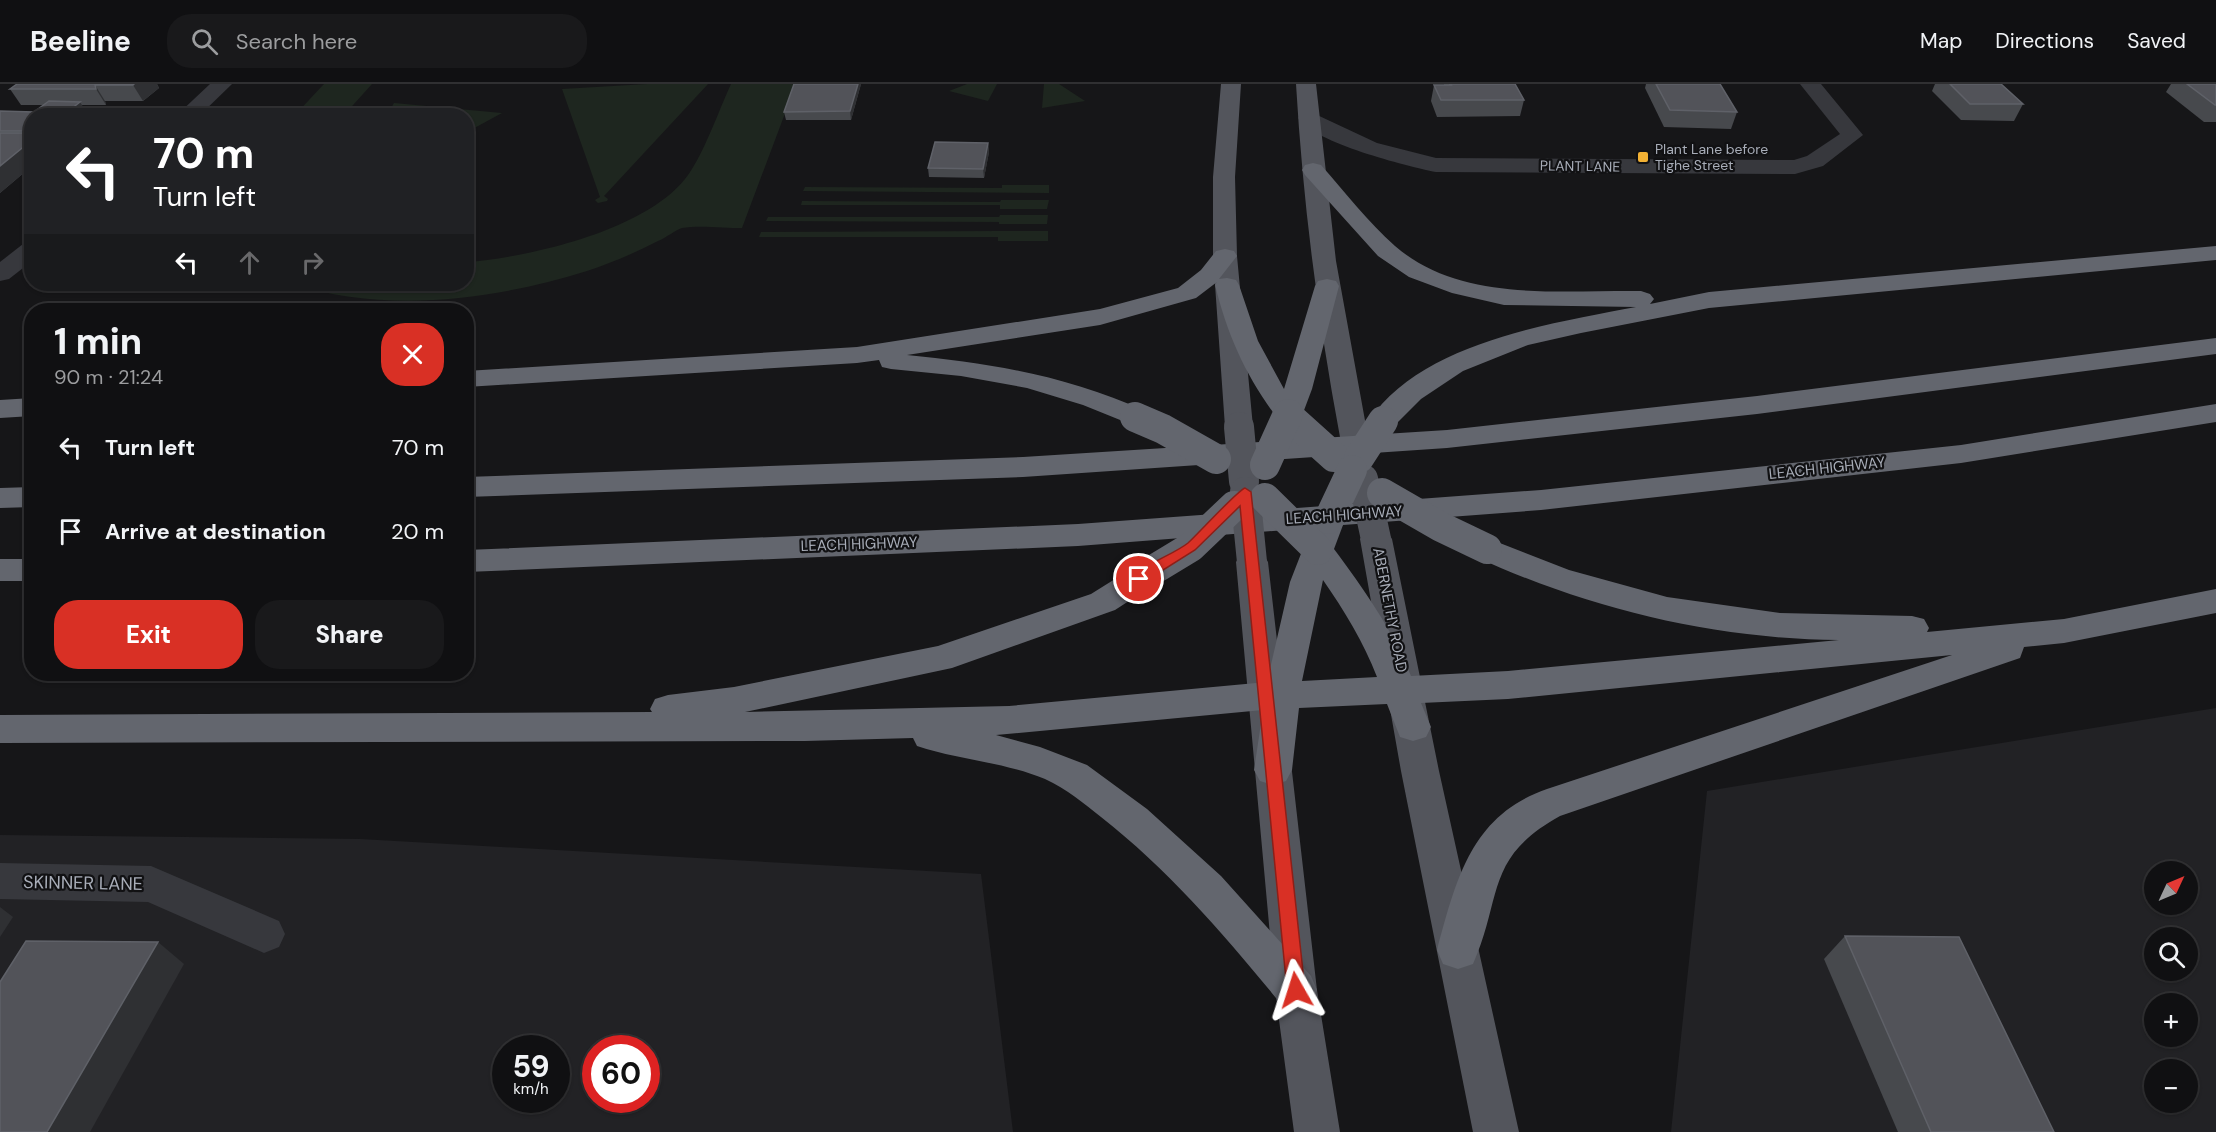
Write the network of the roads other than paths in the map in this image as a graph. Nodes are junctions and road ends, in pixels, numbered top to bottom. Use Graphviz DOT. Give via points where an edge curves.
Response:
graph roads {
  1 [pos="222,84"];
  2 [pos="1231,84"];
  3 [pos="1306,84"];
  4 [pos="1810,84"];
  5 [pos="195,108"];
  6 [pos="1308,118"];
  7 [pos="1313,171"];
  8 [pos="2216,253"];
  9 [pos="24,255"];
  10 [pos="1225,256"];
  11 [pos="0,274"];
  12 [pos="1227,285"];
  13 [pos="1327,286"];
  14 [pos="1709,300"];
  15 [pos="2216,346"];
  16 [pos="857,355"];
  17 [pos="474,379"];
  18 [pos="24,408"];
  19 [pos="0,409"];
  20 [pos="1287,409"];
  21 [pos="2216,413"];
  22 [pos="1357,468"];
  23 [pos="1246,486"];
  24 [pos="474,488"];
  25 [pos="24,497"];
  26 [pos="0,498"];
  27 [pos="1319,556"];
  28 [pos="474,561"];
  29 [pos="0,570"];
  30 [pos="24,570"];
  31 [pos="2216,601"];
  32 [pos="2064,631"];
  33 [pos="1402,688"];
  34 [pos="1273,696"];
  35 [pos="519,726"];
  36 [pos="805,727"];
  37 [pos="1413,727"];
  38 [pos="0,729"];
  39 [pos="1273,770"];
  40 [pos="0,881"];
  41 [pos="264,934"];
  42 [pos="1458,950"];
  43 [pos="1296,990"];
  44 [pos="1317,1132"];
  45 [pos="1496,1132"];
  1 -- 5 [label="street"];
  2 -- 10 [label="main road" via="1224,177"];
  3 -- 6 [label="main road, ABERNETHY ROAD"];
  4 -- 6 [label="street, PLANT LANE" via="1852,135 1815,161 1795,167 1436,165 1388,156"];
  6 -- 7 [label="main road, ABERNETHY ROAD"];
  7 -- 13 [label="main road, ABERNETHY ROAD"];
  7 -- 14 [label="highway" via="1388,251 1418,272 1461,288 1504,297"];
  8 -- 14 [label="highway"];
  9 -- 11 [label="street"];
  10 -- 12 [label="main road"];
  10 -- 16 [label="highway" via="1210,275 1187,293 1153,304"];
  12 -- 20 [label="highway" via="1240,332 1264,383"];
  12 -- 23 [label="main road, bridge"];
  13 -- 20 [label="highway" via="1298,389"];
  13 -- 22 [label="main road, ABERNETHY ROAD"];
  14 -- 22 [label="highway, bridge" via="1520,339 1453,365 1405,399 1383,421"];
  15 -- 24 [label="highway" via="1757,405 1447,439 1023,467"];
  16 -- 17 [label="highway"];
  16 -- 23 [label="highway, bridge" via="1018,377 1074,392 1163,429 1216,459"];
  18 -- 19 [label="highway"];
  20 -- 22 [label="highway, bridge"];
  20 -- 23 [label="highway, bridge" via="1265,465"];
  21 -- 28 [label="highway, LEACH HIGHWAY" via="1961,453 1541,500 1078,535"];
  22 -- 27 [label="highway, bridge"];
  22 -- 32 [label="highway, bridge" via="1382,493 1441,527 1598,592 1690,613 1782,625"];
  22 -- 33 [label="main road, ABERNETHY ROAD, bridge" via="1379,555"];
  23 -- 27 [label="highway, bridge" via="1265,498"];
  23 -- 34 [label="main road, bridge" via="1252,562"];
  23 -- 35 [label="highway, bridge" via="1234,506 1191,547 1103,602 940,659 734,701"];
  25 -- 26 [label="highway"];
  27 -- 33 [label="highway" via="1352,597"];
  27 -- 34 [label="highway" via="1306,582"];
  29 -- 30 [label="highway"];
  31 -- 32 [label="highway"];
  32 -- 33 [label="highway" via="1508,685"];
  32 -- 42 [label="highway" via="1547,805 1519,821 1498,843 1475,889"];
  33 -- 34 [label="highway"];
  33 -- 37 [label="highway"];
  34 -- 36 [label="highway" via="1009,720"];
  34 -- 39 [label="highway" via="1278,738"];
  35 -- 36 [label="highway"];
  35 -- 38 [label="highway"];
  36 -- 43 [label="highway" via="903,732 1000,749 1075,776 1159,841 1222,904"];
  37 -- 42 [label="main road"];
  39 -- 43 [label="main road"];
  40 -- 41 [label="street, SKINNER LANE" via="151,884"];
  42 -- 45 [label="main road"];
  43 -- 44 [label="main road"];
}
